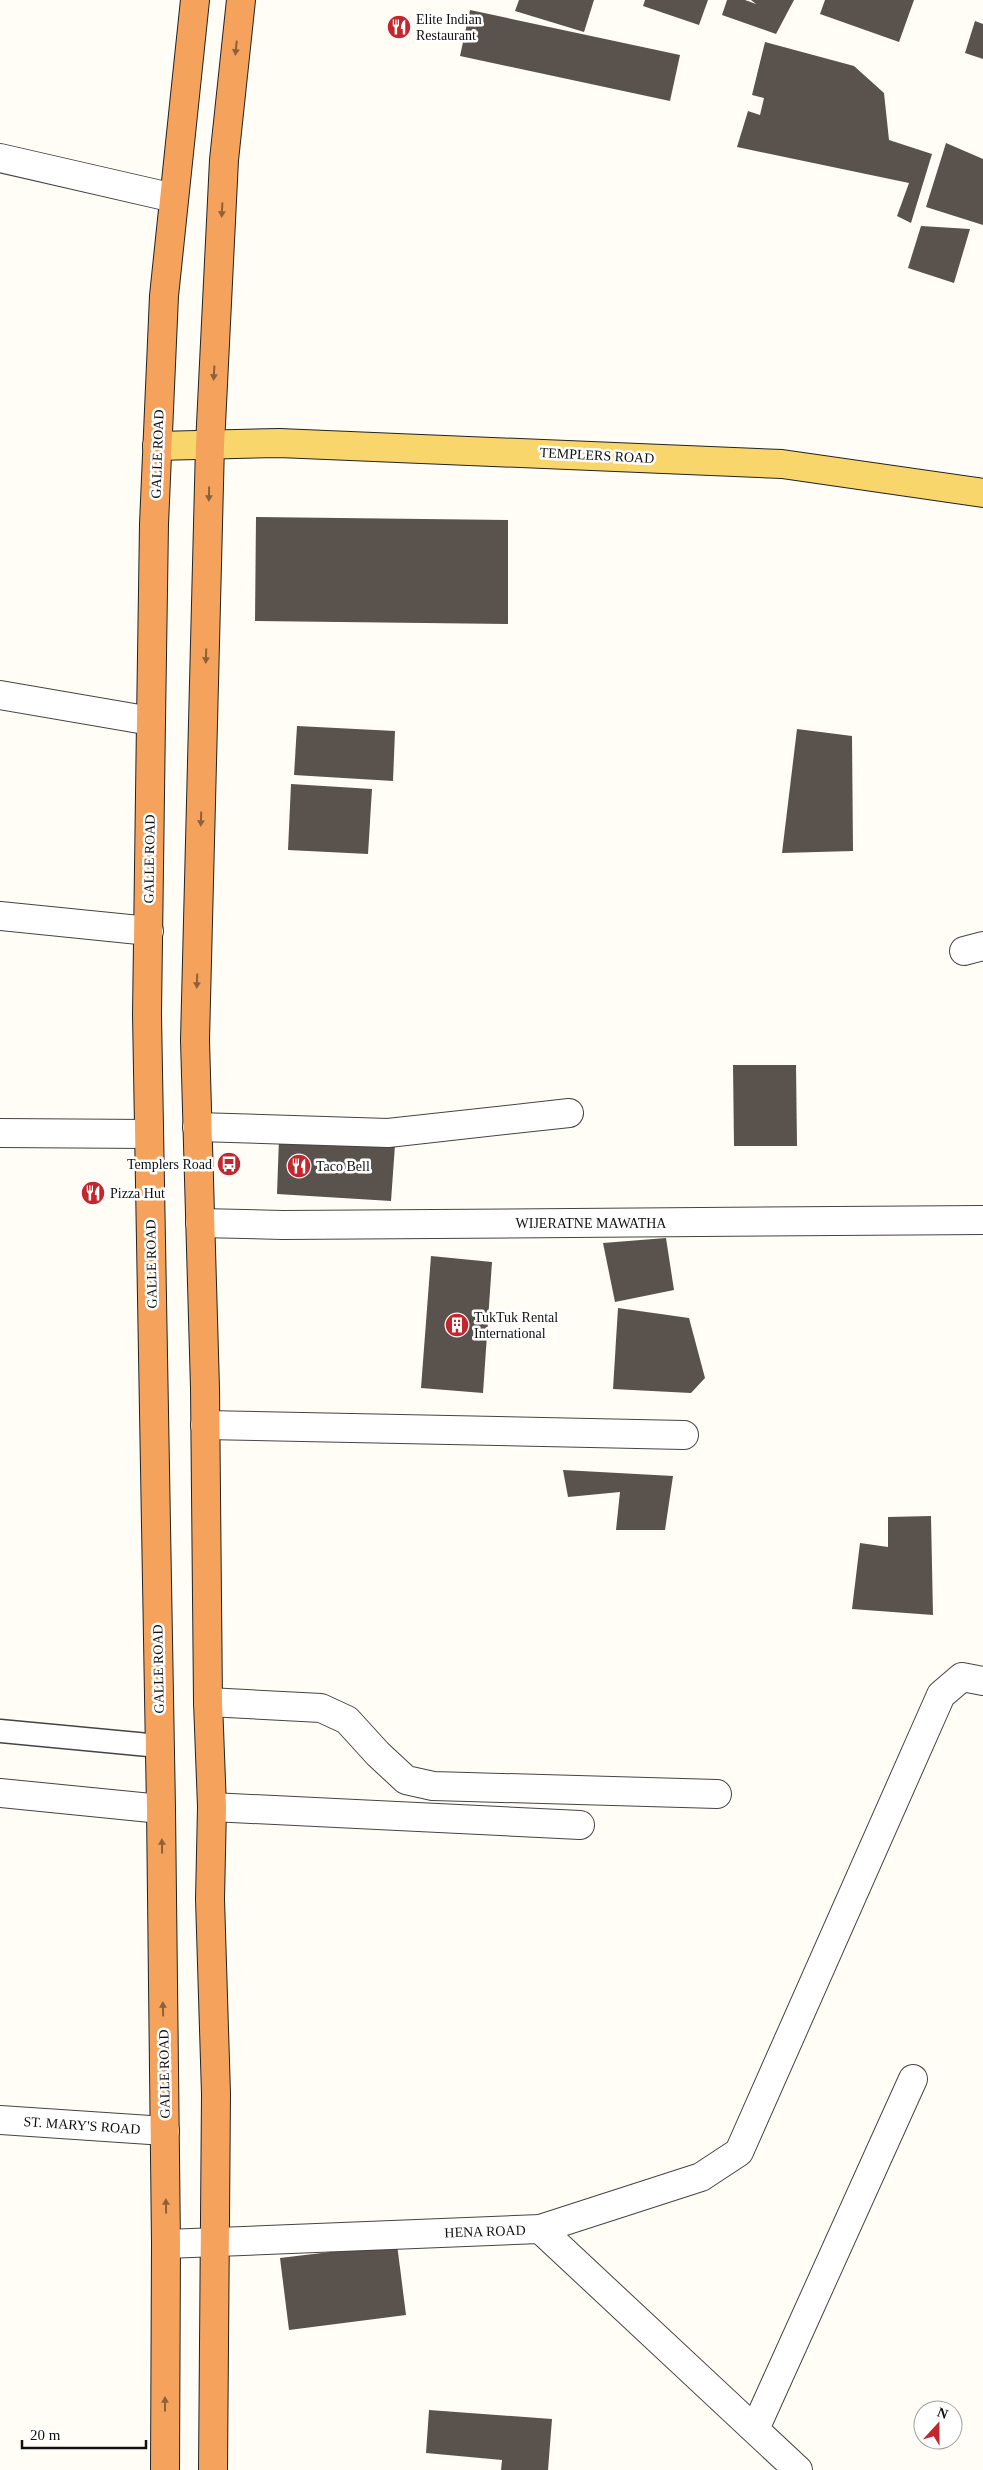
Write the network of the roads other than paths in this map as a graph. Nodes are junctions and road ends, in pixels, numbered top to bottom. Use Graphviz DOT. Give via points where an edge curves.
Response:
graph roads {
  1 [pos="195,0"];
  2 [pos="241,0"];
  3 [pos="0,158"];
  4 [pos="174,198"];
  5 [pos="210,445"];
  6 [pos="157,446"];
  7 [pos="983,493"];
  8 [pos="0,695"];
  9 [pos="151,721"];
  10 [pos="0,916"];
  11 [pos="148,931"];
  12 [pos="569,1113"];
  13 [pos="197,1127"];
  14 [pos="0,1133"];
  15 [pos="149,1134"];
  16 [pos="983,1220"];
  17 [pos="200,1223"];
  18 [pos="204,1425"];
  19 [pos="684,1435"];
  20 [pos="983,1681"];
  21 [pos="208,1702"];
  22 [pos="0,1732"];
  23 [pos="159,1746"];
  24 [pos="0,1793"];
  25 [pos="717,1794"];
  26 [pos="212,1807"];
  27 [pos="161,1809"];
  28 [pos="580,1824"];
  29 [pos="912,2079"];
  30 [pos="0,2120"];
  31 [pos="165,2131"];
  32 [pos="540,2229"];
  33 [pos="216,2242"];
  34 [pos="166,2244"];
  35 [pos="754,2429"];
  36 [pos="165,2470"];
  37 [pos="213,2470"];
  38 [pos="798,2470"];
  1 -- 4 [label="highway, GALLE ROAD"];
  2 -- 5 [label="highway, one-way" via="224,160"];
  3 -- 4 [label="street"];
  4 -- 6 [label="highway, GALLE ROAD" via="164,296"];
  5 -- 6 [label="main road, TEMPLERS ROAD"];
  5 -- 7 [label="main road, TEMPLERS ROAD" via="279,443 782,464"];
  5 -- 13 [label="highway, one-way" via="195,1040"];
  6 -- 9 [label="highway, GALLE ROAD"];
  8 -- 9 [label="street"];
  9 -- 11 [label="highway, GALLE ROAD"];
  10 -- 11 [label="street"];
  11 -- 15 [label="highway, GALLE ROAD"];
  12 -- 13 [label="street" via="388,1133"];
  13 -- 17 [label="highway"];
  14 -- 15 [label="street"];
  15 -- 23 [label="highway, GALLE ROAD"];
  16 -- 17 [label="street, WIJERATNE MAWATHA"];
  17 -- 18 [label="highway"];
  18 -- 19 [label="street"];
  18 -- 21 [label="highway"];
  20 -- 32 [label="street" via="962,1677 941,1695 739,2152 702,2177"];
  21 -- 25 [label="street" via="321,1708 347,1720 406,1780 433,1786"];
  21 -- 26 [label="highway"];
  22 -- 23 [label="lane"];
  23 -- 27 [label="highway, GALLE ROAD"];
  24 -- 27 [label="street"];
  26 -- 28 [label="street"];
  26 -- 33 [label="highway" via="210,1899 216,2094"];
  31 -- 27 [label="highway, GALLE ROAD, one-way"];
  29 -- 35 [label="street"];
  30 -- 31 [label="street, ST. MARY'S ROAD"];
  34 -- 31 [label="highway, GALLE ROAD, one-way"];
  32 -- 33 [label="street, HENA ROAD"];
  32 -- 35 [label="street, HENA ROAD"];
  33 -- 34 [label="street, HENA ROAD"];
  33 -- 37 [label="highway"];
  36 -- 34 [label="highway, GALLE ROAD, one-way"];
  35 -- 38 [label="street, HENA ROAD"];
}
